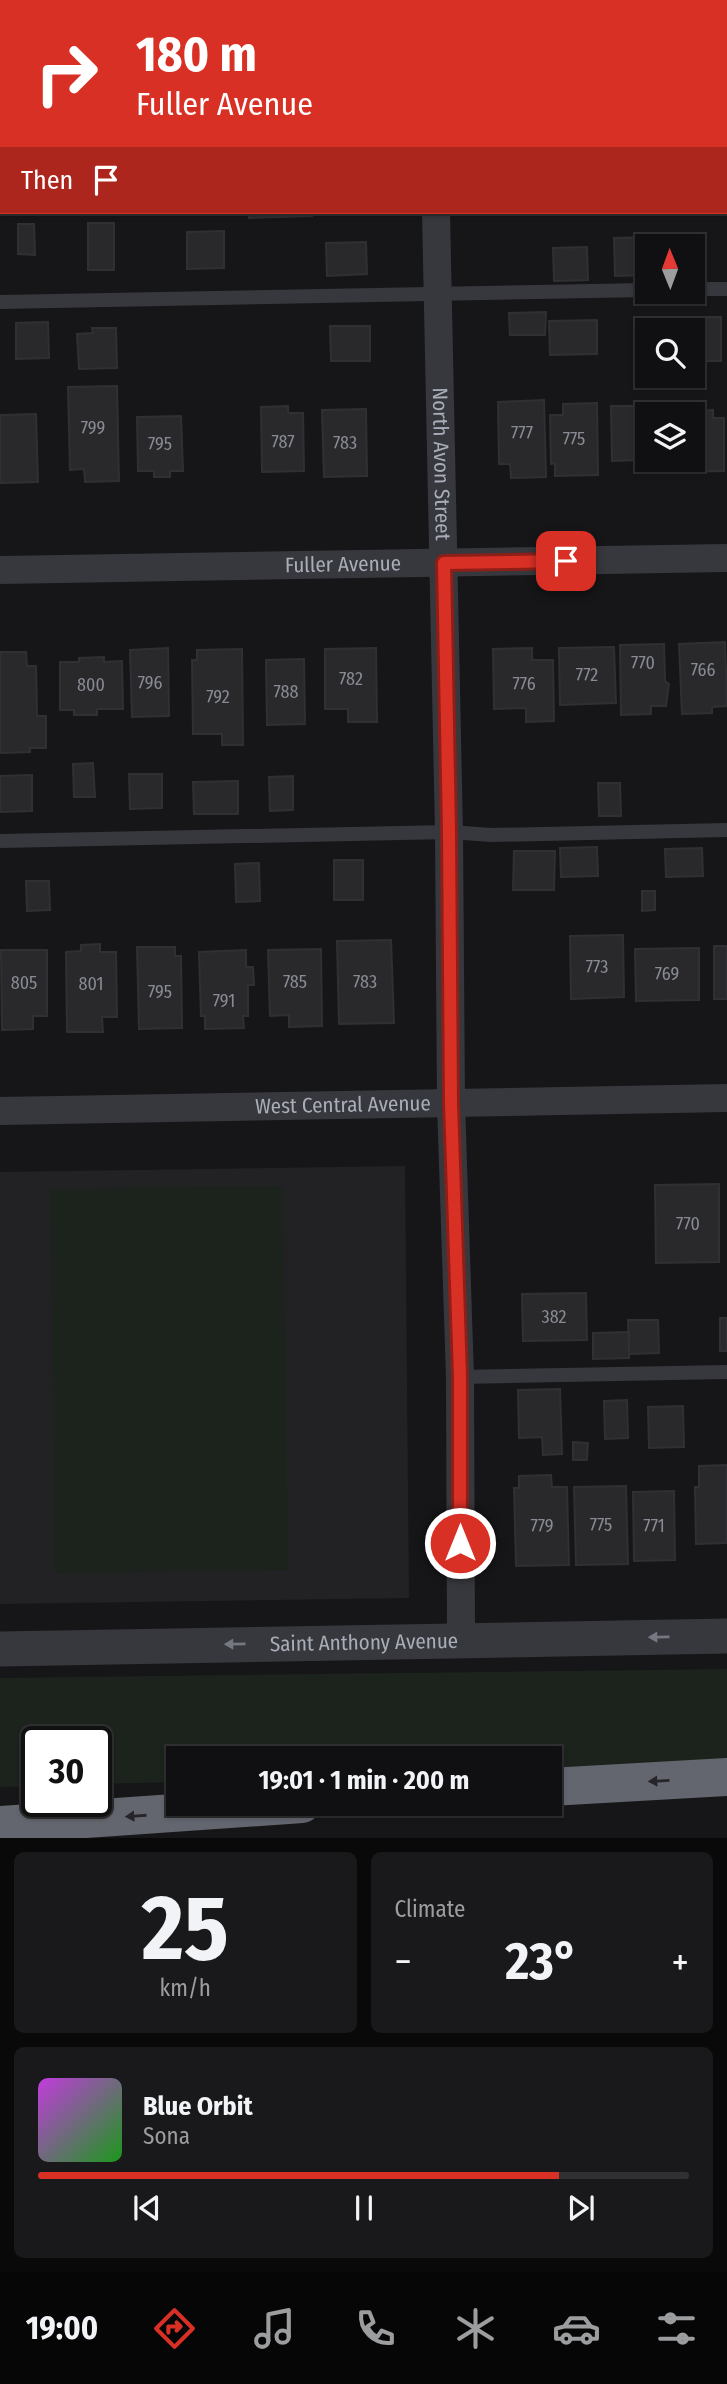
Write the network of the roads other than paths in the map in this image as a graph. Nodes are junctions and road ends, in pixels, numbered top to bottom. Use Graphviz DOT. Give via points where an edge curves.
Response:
graph roads {
  1 [pos="436,214"];
  2 [pos="705,289"];
  3 [pos="727,289"];
  4 [pos="635,290"];
  5 [pos="439,293"];
  6 [pos="0,302"];
  7 [pos="727,558"];
  8 [pos="444,563"];
  9 [pos="0,570"];
  10 [pos="727,830"];
  11 [pos="449,832"];
  12 [pos="0,841"];
  13 [pos="727,1098"];
  14 [pos="451,1103"];
  15 [pos="0,1111"];
  16 [pos="727,1372"];
  17 [pos="460,1377"];
  18 [pos="727,1636"];
  19 [pos="461,1639"];
  20 [pos="0,1649"];
  21 [pos="727,1777"];
  22 [pos="562,1786"];
  23 [pos="166,1813"];
  24 [pos="0,1825"];
  1 -- 5 [label="street, North Avon Street"];
  2 -- 3 [label="lane"];
  4 -- 5 [label="lane"];
  5 -- 6 [label="lane"];
  5 -- 8 [label="street, North Avon Street"];
  7 -- 8 [label="street, Fuller Avenue"];
  8 -- 9 [label="street, Fuller Avenue"];
  8 -- 11 [label="street, North Avon Street"];
  10 -- 11 [label="lane"];
  11 -- 12 [label="lane"];
  11 -- 14 [label="street, North Avon Street"];
  13 -- 14 [label="street, West Central Avenue"];
  14 -- 15 [label="street, West Central Avenue"];
  14 -- 17 [label="street, North Avon Street"];
  16 -- 17 [label="lane"];
  17 -- 19 [label="street, North Avon Street"];
  18 -- 19 [label="street, Saint Anthony Avenue, one-way"];
  19 -- 20 [label="street, Saint Anthony Avenue, one-way"];
  21 -- 22 [label="highway, one-way"];
  23 -- 24 [label="highway, one-way"];
}
